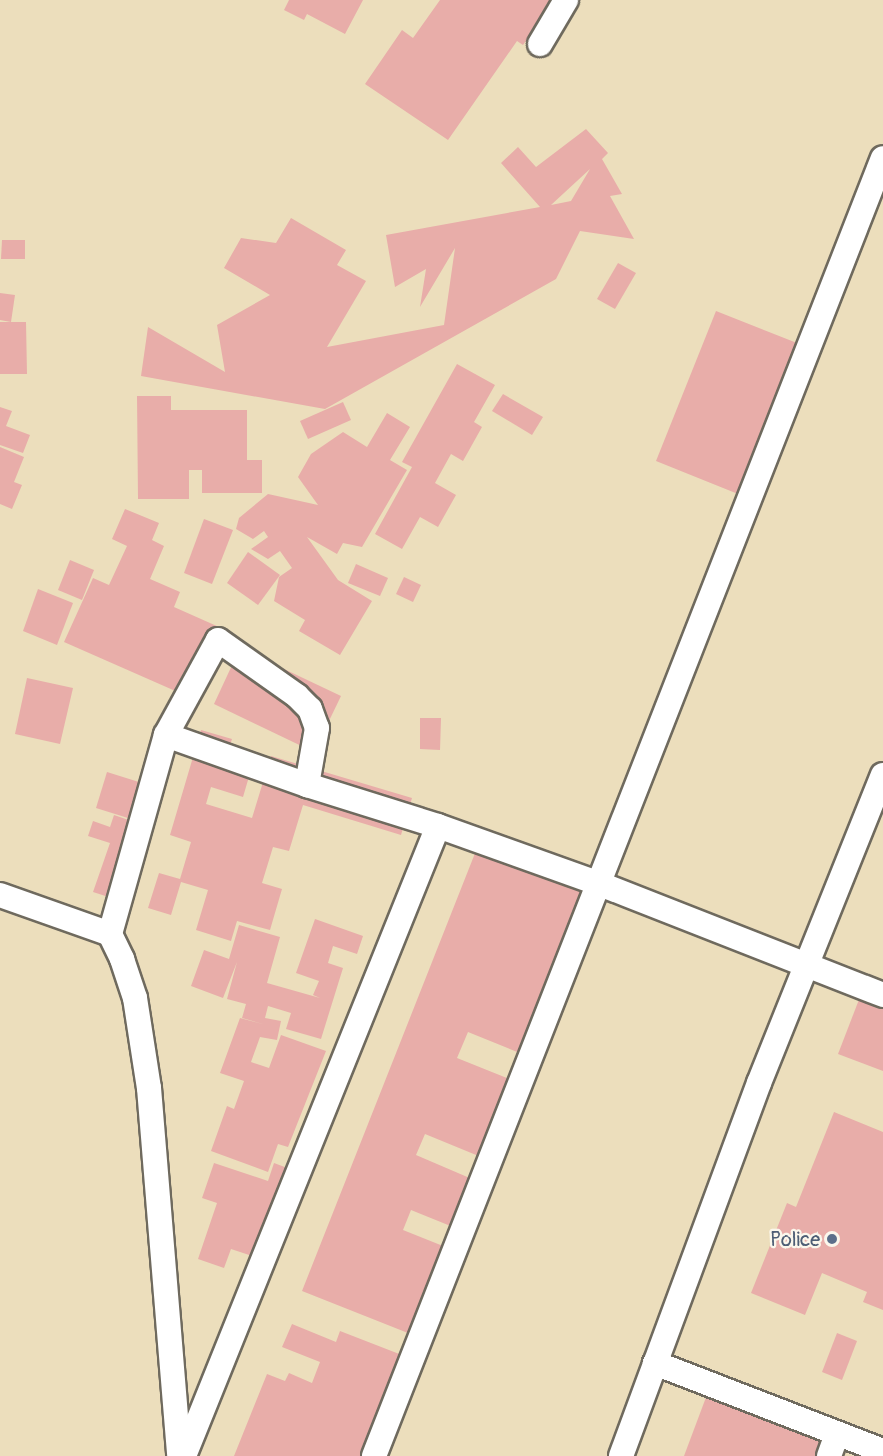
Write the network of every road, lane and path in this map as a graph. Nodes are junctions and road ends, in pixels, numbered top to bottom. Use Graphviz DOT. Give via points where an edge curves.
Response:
graph roads {
  1 [pos="566,0"];
  2 [pos="540,44"];
  3 [pos="883,158"];
  4 [pos="166,735"];
  5 [pos="883,775"];
  6 [pos="307,785"];
  7 [pos="438,826"];
  8 [pos="600,884"];
  9 [pos="0,894"];
  10 [pos="110,934"];
  11 [pos="807,966"];
  12 [pos="883,994"];
  13 [pos="655,1363"];
  14 [pos="833,1445"];
  15 [pos="883,1451"];
  16 [pos="179,1456"];
  17 [pos="184,1456"];
  18 [pos="374,1456"];
  19 [pos="621,1456"];
  1 -- 2 [label="street"];
  3 -- 8 [label="street"];
  4 -- 6 [label="street"];
  4 -- 6 [label="street" via="218,640 297,696 309,709 317,728"];
  4 -- 10 [label="street"];
  5 -- 11 [label="street"];
  6 -- 7 [label="street"];
  7 -- 8 [label="street"];
  7 -- 17 [label="street"];
  8 -- 11 [label="street"];
  8 -- 18 [label="street"];
  9 -- 10 [label="street"];
  10 -- 16 [label="street" via="135,998 149,1088"];
  11 -- 12 [label="street"];
  11 -- 13 [label="street"];
  13 -- 14 [label="street"];
  13 -- 19 [label="street"];
  14 -- 15 [label="street"];
}
